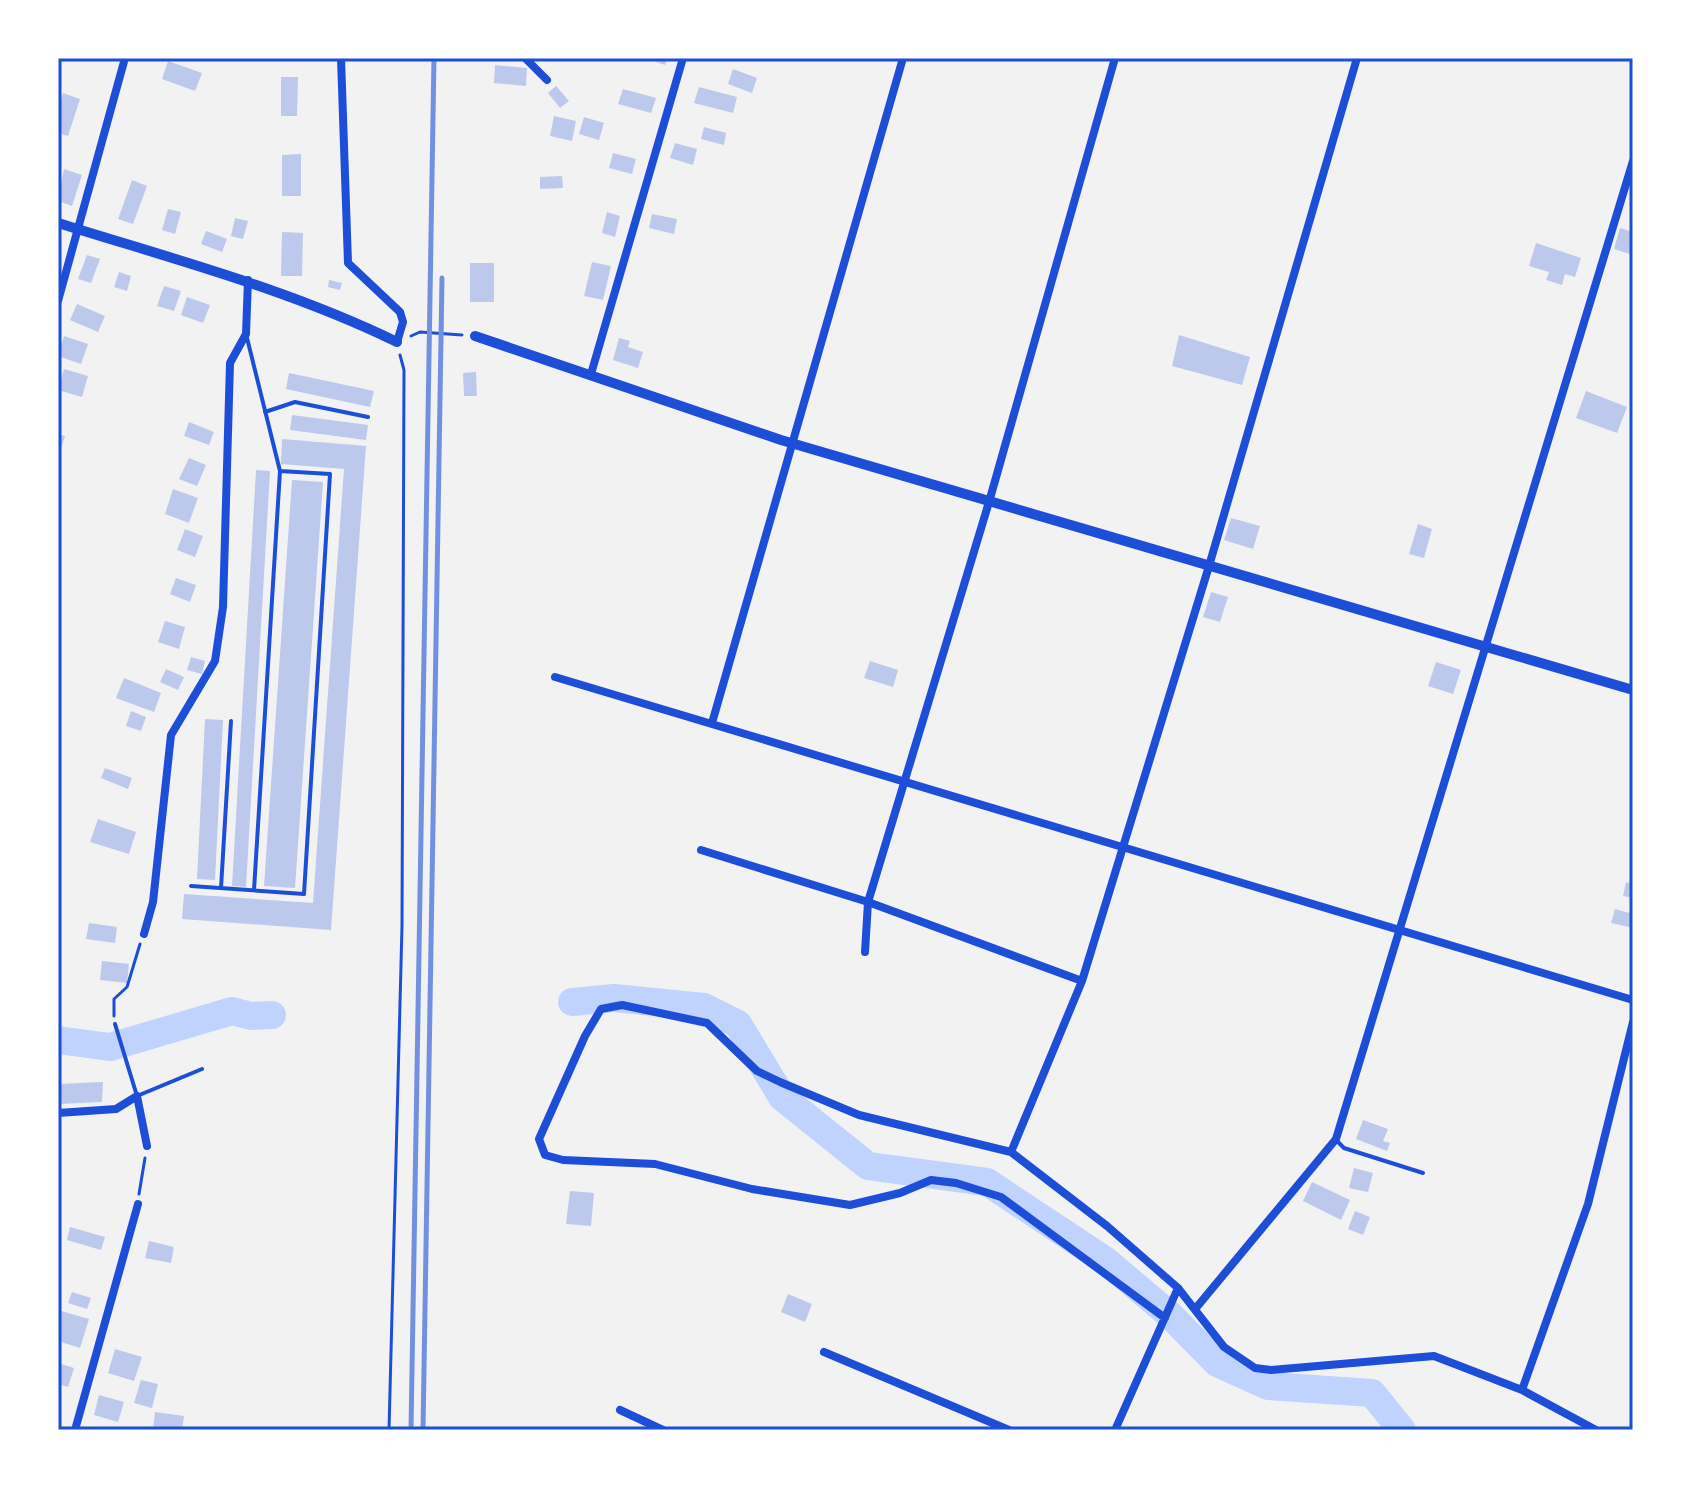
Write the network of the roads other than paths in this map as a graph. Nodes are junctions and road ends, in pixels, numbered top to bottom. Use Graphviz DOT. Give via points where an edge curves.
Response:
graph roads {
  1 [pos="125,58"];
  2 [pos="341,58"];
  3 [pos="525,58"];
  4 [pos="683,58"];
  5 [pos="903,58"];
  6 [pos="1115,58"];
  7 [pos="1357,58"];
  8 [pos="547,80"];
  9 [pos="1633,161"];
  10 [pos="58,223"];
  11 [pos="77,229"];
  12 [pos="248,280"];
  13 [pos="58,301"];
  14 [pos="246,334"];
  15 [pos="475,336"];
  16 [pos="397,342"];
  17 [pos="591,374"];
  18 [pos="265,412"];
  19 [pos="368,417"];
  20 [pos="791,443"];
  21 [pos="280,471"];
  22 [pos="989,502"];
  23 [pos="1209,566"];
  24 [pos="1484,644"];
  25 [pos="555,677"];
  26 [pos="1633,690"];
  27 [pos="231,721"];
  28 [pos="712,723"];
  29 [pos="902,780"];
  30 [pos="1123,848"];
  31 [pos="701,850"];
  32 [pos="191,886"];
  33 [pos="221,888"];
  34 [pos="254,890"];
  35 [pos="868,902"];
  36 [pos="1397,927"];
  37 [pos="144,934"];
  38 [pos="865,952"];
  39 [pos="1082,981"];
  40 [pos="1633,1000"];
  41 [pos="1633,1022"];
  42 [pos="115,1024"];
  43 [pos="202,1069"];
  44 [pos="137,1096"];
  45 [pos="58,1113"];
  46 [pos="1336,1139"];
  47 [pos="147,1146"];
  48 [pos="1011,1152"];
  49 [pos="1423,1173"];
  50 [pos="138,1204"];
  51 [pos="1176,1291"];
  52 [pos="1196,1308"];
  53 [pos="1165,1318"];
  54 [pos="824,1352"];
  55 [pos="1522,1390"];
  56 [pos="620,1410"];
  57 [pos="75,1430"];
  58 [pos="663,1430"];
  59 [pos="1009,1430"];
  60 [pos="1115,1430"];
  61 [pos="1596,1430"];
  1 -- 11 [label="street"];
  2 -- 16 [label="street" via="348,263 400,313"];
  3 -- 8 [label="street"];
  4 -- 17 [label="street"];
  5 -- 20 [label="street"];
  6 -- 22 [label="street"];
  7 -- 23 [label="street"];
  9 -- 24 [label="street"];
  10 -- 11 [label="street"];
  11 -- 12 [label="street"];
  11 -- 13 [label="street"];
  12 -- 14 [label="street"];
  12 -- 16 [label="street" via="334,311"];
  14 -- 18 [label="lane"];
  14 -- 37 [label="street" via="230,363 223,607 215,661 171,735 153,902"];
  15 -- 17 [label="street"];
  17 -- 20 [label="street"];
  18 -- 19 [label="lane" via="295,402"];
  18 -- 21 [label="lane"];
  20 -- 22 [label="street"];
  20 -- 28 [label="street"];
  21 -- 34 [label="lane"];
  21 -- 34 [label="lane" via="330,474 308,831 304,894"];
  22 -- 23 [label="street"];
  22 -- 29 [label="street"];
  23 -- 24 [label="street"];
  23 -- 30 [label="street"];
  24 -- 26 [label="street"];
  24 -- 36 [label="street"];
  25 -- 28 [label="street"];
  27 -- 33 [label="lane"];
  28 -- 29 [label="street"];
  29 -- 30 [label="street"];
  29 -- 35 [label="street"];
  30 -- 36 [label="street"];
  30 -- 39 [label="street"];
  31 -- 35 [label="street"];
  32 -- 33 [label="lane"];
  33 -- 34 [label="lane"];
  35 -- 38 [label="street"];
  35 -- 39 [label="street"];
  36 -- 40 [label="street"];
  36 -- 46 [label="street"];
  39 -- 48 [label="street"];
  41 -- 55 [label="street" via="1588,1204"];
  42 -- 44 [label="lane"];
  43 -- 44 [label="lane"];
  44 -- 45 [label="street" via="116,1109"];
  44 -- 47 [label="street"];
  46 -- 49 [label="lane" via="1344,1148"];
  46 -- 52 [label="street"];
  48 -- 51 [label="street" via="1107,1226"];
  48 -- 53 [label="street" via="859,1115 757,1071 707,1023 622,1005 601,1009 539,1139 545,1155 563,1160 655,1164 752,1189 850,1205 931,1180 956,1183 1001,1197"];
  50 -- 57 [label="street"];
  51 -- 52 [label="street"];
  51 -- 53 [label="street"];
  52 -- 55 [label="street" via="1224,1347 1255,1368 1434,1356"];
  53 -- 60 [label="street"];
  54 -- 59 [label="street"];
  55 -- 61 [label="street"];
  56 -- 58 [label="street"];
}
